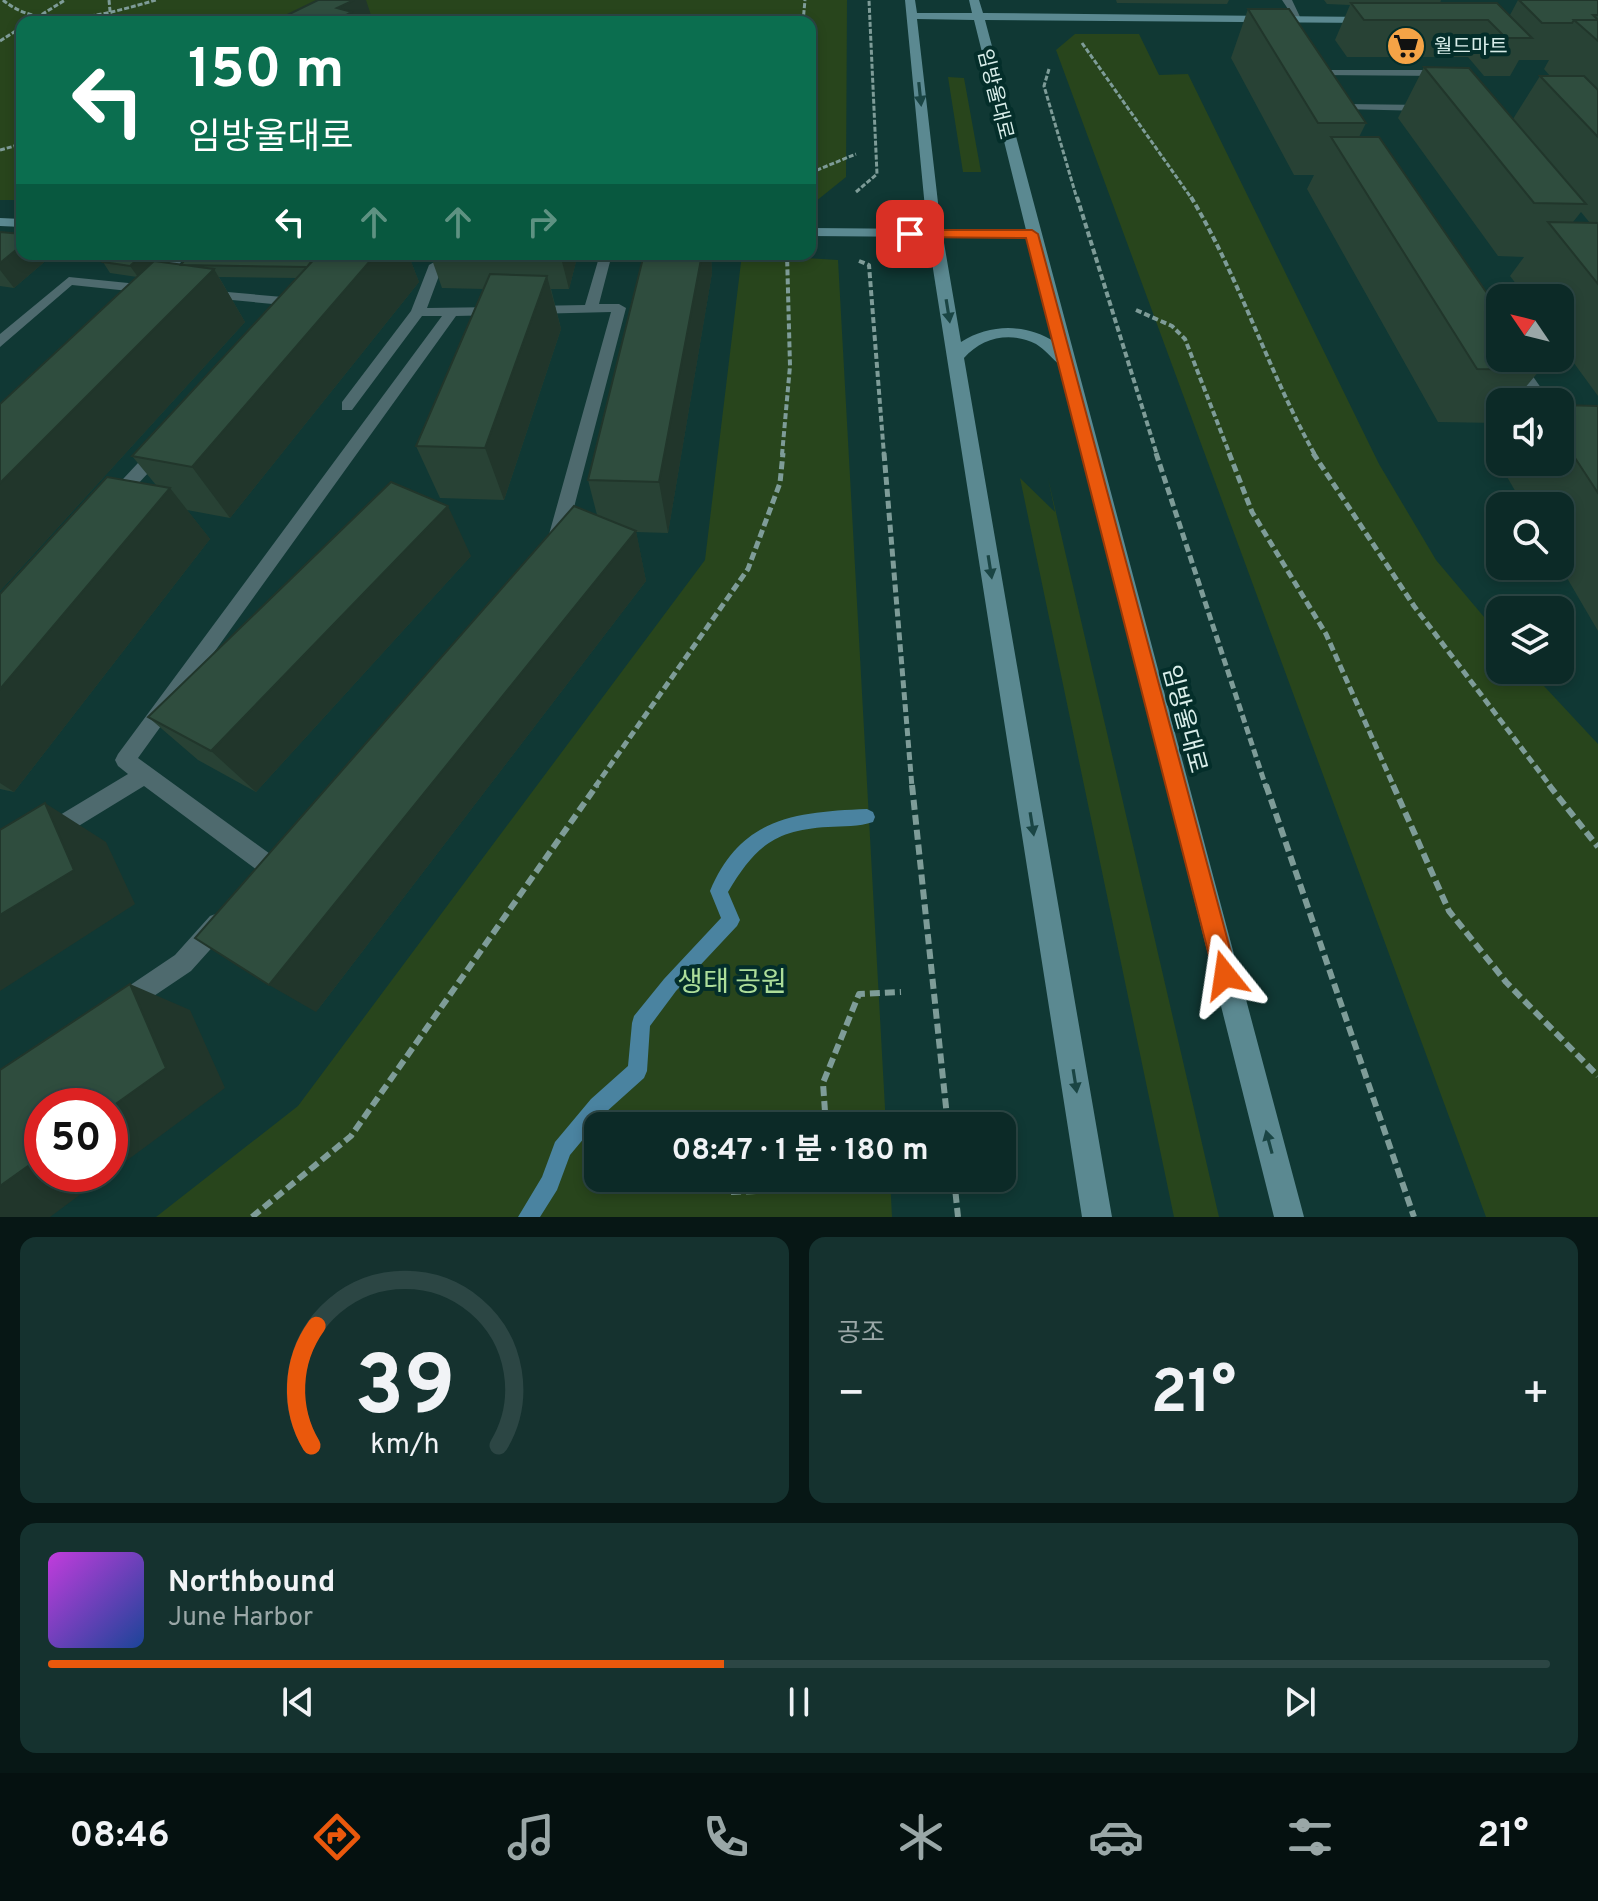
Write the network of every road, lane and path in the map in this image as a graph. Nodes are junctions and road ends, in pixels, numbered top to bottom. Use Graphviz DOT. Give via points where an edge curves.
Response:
graph roads {
  1 [pos="3,0"];
  2 [pos="65,0"];
  3 [pos="109,0"];
  4 [pos="156,0"];
  5 [pos="869,0"];
  6 [pos="910,0"];
  7 [pos="974,0"];
  8 [pos="1287,0"];
  9 [pos="111,12"];
  10 [pos="41,15"];
  11 [pos="111,16"];
  12 [pos="912,16"];
  13 [pos="977,16"];
  14 [pos="1292,19"];
  15 [pos="1384,20"];
  16 [pos="1297,35"];
  17 [pos="1082,42"];
  18 [pos="1314,61"];
  19 [pos="1049,69"];
  20 [pos="1456,73"];
  21 [pos="1334,90"];
  22 [pos="1444,111"];
  23 [pos="1354,120"];
  24 [pos="856,154"];
  25 [pos="816,171"];
  26 [pos="856,192"];
  27 [pos="816,232"];
  28 [pos="935,234"];
  29 [pos="1032,234"];
  30 [pos="847,257"];
  31 [pos="177,260"];
  32 [pos="604,260"];
  33 [pos="787,260"];
  34 [pos="436,265"];
  35 [pos="128,287"];
  36 [pos="184,292"];
  37 [pos="111,302"];
  38 [pos="591,309"];
  39 [pos="1136,310"];
  40 [pos="418,312"];
  41 [pos="452,312"];
  42 [pos="284,313"];
  43 [pos="0,342"];
  44 [pos="1067,369"];
  45 [pos="957,370"];
  46 [pos="347,406"];
  47 [pos="168,440"];
  48 [pos="105,509"];
  49 [pos="539,558"];
  50 [pos="145,775"];
  51 [pos="33,842"];
  52 [pos="1598,847"];
  53 [pos="269,865"];
  54 [pos="231,909"];
  55 [pos="901,992"];
  56 [pos="105,1016"];
  57 [pos="1598,1076"];
  58 [pos="825,1112"];
  59 [pos="947,1112"];
  60 [pos="955,1192"];
  61 [pos="252,1217"];
  62 [pos="958,1217"];
  63 [pos="1097,1217"];
  64 [pos="1289,1217"];
  65 [pos="1414,1217"];
  1 -- 10 [label="path"];
  2 -- 10 [label="path"];
  3 -- 9 [label="path"];
  4 -- 9 [label="path"];
  5 -- 26 [label="path" via="877,174"];
  6 -- 12 [label="main road"];
  7 -- 13 [label="main road, 임방울대로"];
  8 -- 14 [label="lane"];
  9 -- 10 [label="path"];
  9 -- 11 [label="path"];
  12 -- 13 [label="main road"];
  12 -- 28 [label="main road, one-way"];
  13 -- 14 [label="main road"];
  13 -- 29 [label="main road, 임방울대로"];
  14 -- 15 [label="main road"];
  14 -- 16 [label="lane"];
  17 -- 52 [label="path" via="1194,202 1312,451 1344,501 1445,652"];
  18 -- 21 [label="lane"];
  19 -- 65 [label="path" via="1044,86 1110,316"];
  20 -- 21 [label="lane"];
  21 -- 22 [label="lane"];
  21 -- 23 [label="lane"];
  24 -- 25 [label="path"];
  27 -- 28 [label="main road"];
  28 -- 29 [label="main road"];
  28 -- 45 [label="main road, one-way"];
  29 -- 44 [label="main road, 임방울대로"];
  30 -- 59 [label="path" via="869,265 902,690"];
  31 -- 35 [label="lane" via="155,295"];
  32 -- 38 [label="lane"];
  33 -- 61 [label="path" via="790,366 780,483 748,569 351,1136"];
  34 -- 40 [label="lane"];
  35 -- 37 [label="lane"];
  35 -- 43 [label="lane" via="69,281"];
  36 -- 42 [label="lane" via="294,302"];
  38 -- 41 [label="lane"];
  38 -- 49 [label="lane" via="619,308 560,535"];
  39 -- 57 [label="path" via="1172,326 1185,339 1252,512 1326,634 1449,911 1506,982"];
  40 -- 41 [label="lane"];
  40 -- 46 [label="lane"];
  41 -- 50 [label="lane" via="125,760"];
  44 -- 45 [label="main road" via="1052,347 1005,332 973,339 956,357"];
  64 -- 44 [label="main road, 임방울대로, one-way"];
  45 -- 63 [label="main road, one-way"];
  47 -- 48 [label="lane"];
  50 -- 51 [label="lane"];
  50 -- 53 [label="lane"];
  54 -- 56 [label="lane" via="183,963"];
  55 -- 58 [label="path" via="859,994 823,1083"];
  60 -- 62 [label="path"];
}
